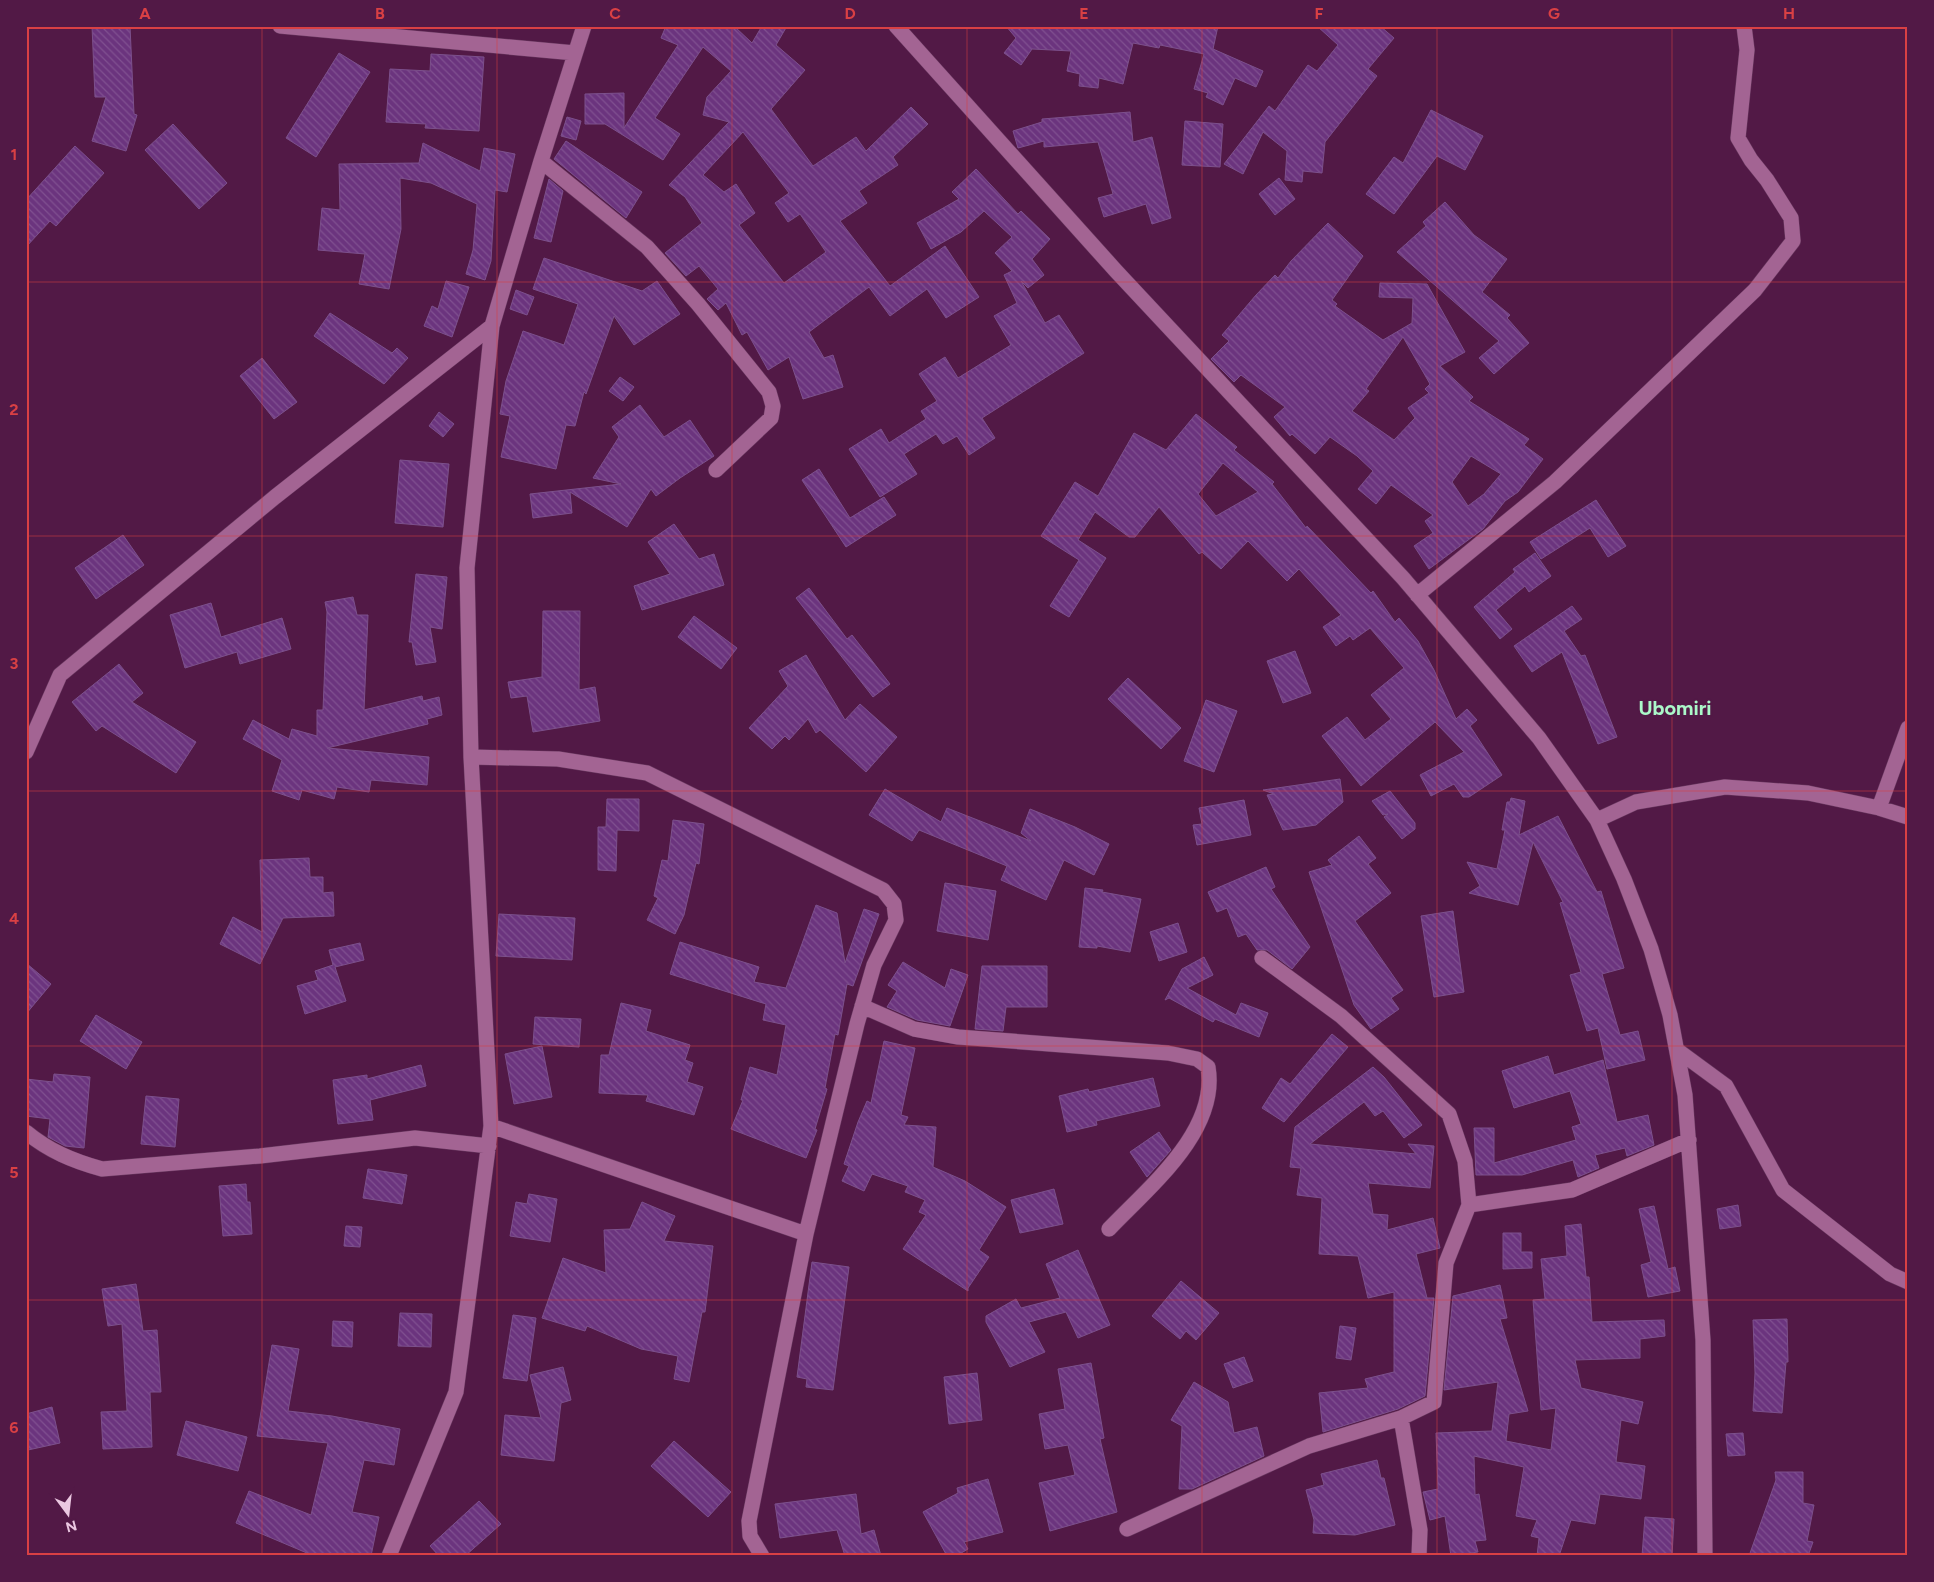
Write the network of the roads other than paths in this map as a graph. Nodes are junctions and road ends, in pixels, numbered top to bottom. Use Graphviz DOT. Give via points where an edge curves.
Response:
graph roads {
  1 [pos="280,26"];
  2 [pos="584,26"];
  3 [pos="896,26"];
  4 [pos="1744,26"];
  5 [pos="576,53"];
  6 [pos="541,161"];
  7 [pos="492,326"];
  8 [pos="716,470"];
  9 [pos="1417,595"];
  10 [pos="1908,728"];
  11 [pos="26,752"];
  12 [pos="471,757"];
  13 [pos="1879,808"];
  14 [pos="1908,817"];
  15 [pos="1597,820"];
  16 [pos="1262,958"];
  17 [pos="862,1006"];
  18 [pos="1677,1050"];
  19 [pos="491,1126"];
  20 [pos="26,1132"];
  21 [pos="1688,1140"];
  22 [pos="489,1146"];
  23 [pos="1469,1204"];
  24 [pos="1109,1229"];
  25 [pos="806,1234"];
  26 [pos="1908,1282"];
  27 [pos="1401,1418"];
  28 [pos="1127,1529"];
  29 [pos="389,1556"];
  30 [pos="762,1556"];
  31 [pos="1419,1556"];
  32 [pos="1705,1556"];
  1 -- 5 [label="street"];
  2 -- 5 [label="street"];
  3 -- 9 [label="street" via="1116,271"];
  4 -- 9 [label="street" via="1747,50 1738,138 1791,218 1793,241 1755,290 1555,482"];
  5 -- 6 [label="street"];
  6 -- 7 [label="street"];
  6 -- 8 [label="street" via="647,247 769,392 773,406 771,418"];
  7 -- 11 [label="street" via="275,497 60,675"];
  7 -- 12 [label="street" via="467,568"];
  9 -- 15 [label="street" via="1539,738"];
  10 -- 13 [label="street"];
  12 -- 17 [label="street" via="558,759 647,773 883,890 894,904 896,920 874,965"];
  12 -- 19 [label="street"];
  13 -- 14 [label="street"];
  13 -- 15 [label="street" via="1808,794 1725,787 1636,802"];
  15 -- 18 [label="street" via="1651,949"];
  16 -- 23 [label="street" via="1341,1016 1449,1114 1465,1161"];
  17 -- 24 [label="street" via="914,1029 958,1037 1168,1053 1197,1059 1208,1067 1211,1082 1207,1106 1179,1156"];
  17 -- 25 [label="street"];
  18 -- 21 [label="street"];
  18 -- 26 [label="street" via="1726,1086 1783,1190 1890,1274"];
  19 -- 22 [label="street"];
  19 -- 25 [label="street"];
  20 -- 22 [label="street" via="44,1147 102,1169 260,1156 415,1138"];
  21 -- 23 [label="street" via="1572,1190"];
  21 -- 32 [label="street" via="1703,1340"];
  22 -- 29 [label="street" via="456,1392"];
  23 -- 27 [label="street" via="1446,1263 1434,1402"];
  25 -- 30 [label="street" via="750,1520 750,1536"];
  27 -- 28 [label="street" via="1308,1446"];
  27 -- 31 [label="street" via="1420,1530"];
}
